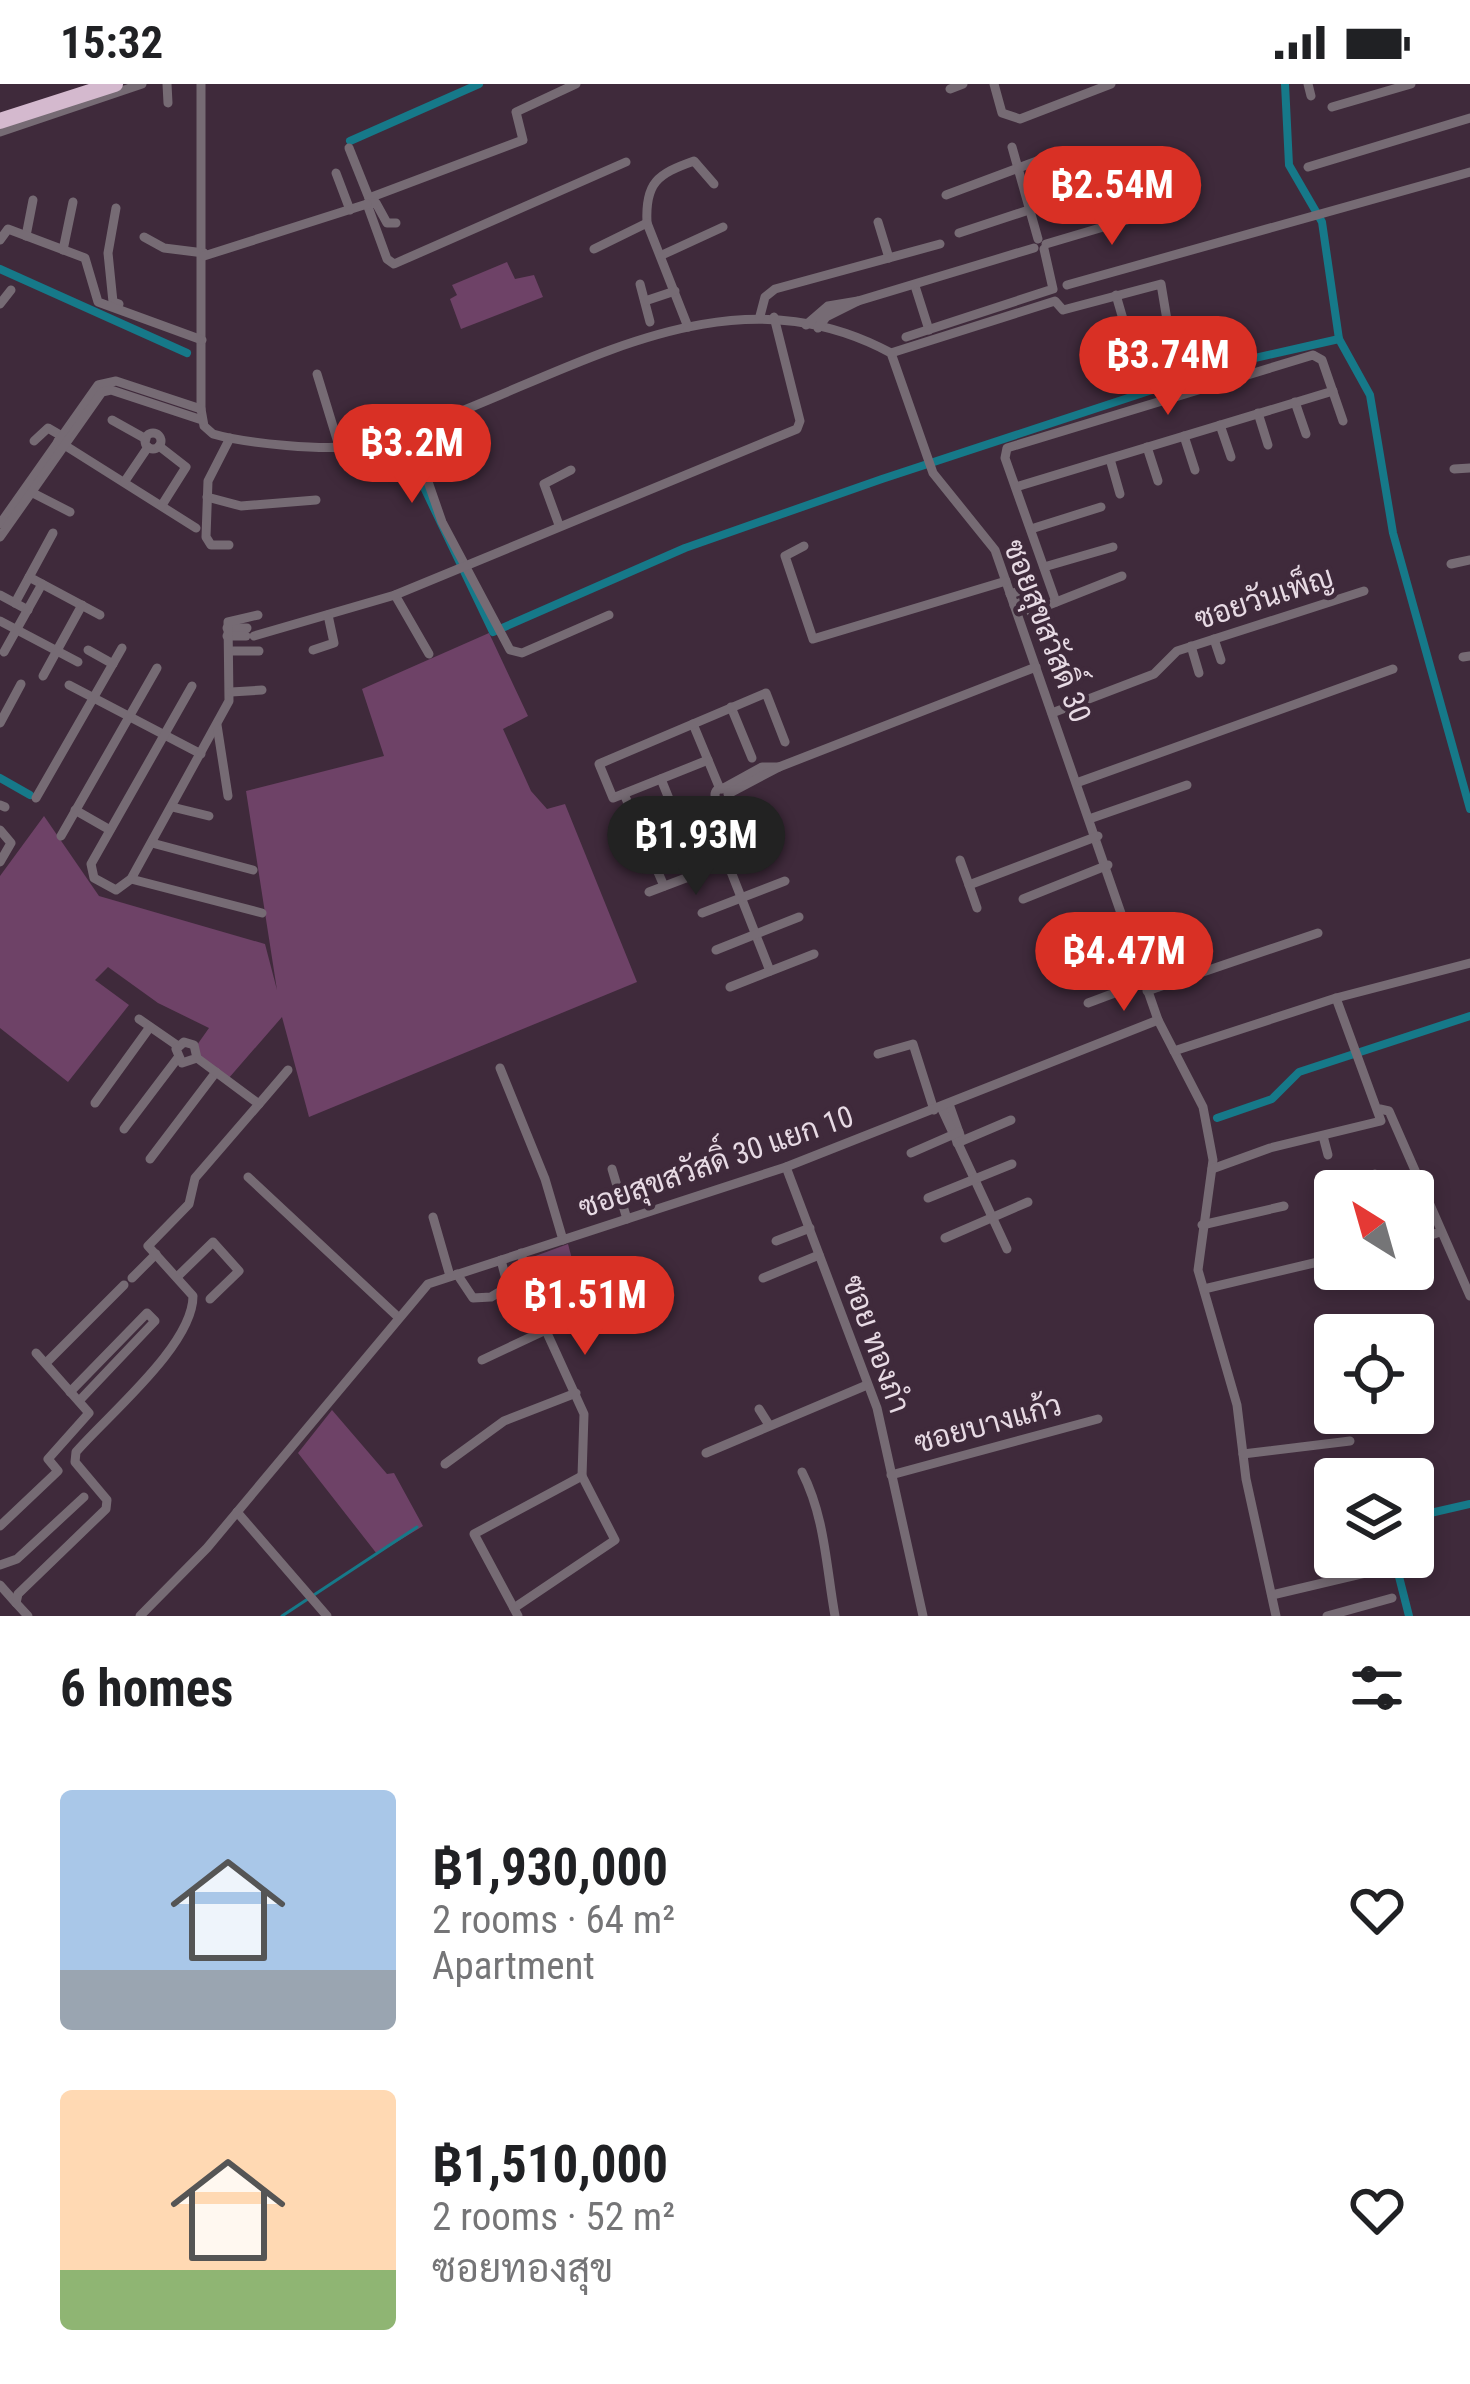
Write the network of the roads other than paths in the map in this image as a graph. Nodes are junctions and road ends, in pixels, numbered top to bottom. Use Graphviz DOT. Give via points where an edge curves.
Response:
graph roads {
  1 [pos="82,84"];
  2 [pos="95,84"];
  3 [pos="115,84"];
  4 [pos="142,84"];
  5 [pos="167,84"];
  6 [pos="201,84"];
  7 [pos="576,84"];
  8 [pos="963,84"];
  9 [pos="994,84"];
  10 [pos="1111,84"];
  11 [pos="1411,84"];
  12 [pos="950,89"];
  13 [pos="167,103"];
  14 [pos="1332,107"];
  15 [pos="0,115"];
  16 [pos="1470,118"];
  17 [pos="0,132"];
  18 [pos="1012,147"];
  19 [pos="349,148"];
  20 [pos="1061,152"];
  21 [pos="626,162"];
  22 [pos="1308,166"];
  23 [pos="1019,169"];
  24 [pos="1470,172"];
  25 [pos="336,173"];
  26 [pos="714,184"];
  27 [pos="1078,194"];
  28 [pos="946,195"];
  29 [pos="33,200"];
  30 [pos="73,202"];
  31 [pos="369,202"];
  32 [pos="116,208"];
  33 [pos="1031,209"];
  34 [pos="1164,209"];
  35 [pos="350,210"];
  36 [pos="878,222"];
  37 [pos="396,223"];
  38 [pos="647,224"];
  39 [pos="723,227"];
  40 [pos="959,233"];
  41 [pos="26,236"];
  42 [pos="144,237"];
  43 [pos="0,240"];
  44 [pos="940,244"];
  45 [pos="1040,245"];
  46 [pos="63,250"];
  47 [pos="594,250"];
  48 [pos="107,253"];
  49 [pos="204,255"];
  50 [pos="662,255"];
  51 [pos="85,258"];
  52 [pos="889,258"];
  53 [pos="1112,272"];
  54 [pos="640,284"];
  55 [pos="1067,285"];
  56 [pos="915,286"];
  57 [pos="11,290"];
  58 [pos="675,291"];
  59 [pos="1116,293"];
  60 [pos="645,301"];
  61 [pos="0,304"];
  62 [pos="760,316"];
  63 [pos="773,317"];
  64 [pos="650,322"];
  65 [pos="812,326"];
  66 [pos="688,328"];
  67 [pos="929,330"];
  68 [pos="202,336"];
  69 [pos="906,337"];
  70 [pos="1129,340"];
  71 [pos="891,353"];
  72 [pos="317,374"];
  73 [pos="1142,381"];
  74 [pos="1333,391"];
  75 [pos="1295,402"];
  76 [pos="173,408"];
  77 [pos="1258,413"];
  78 [pos="202,414"];
  79 [pos="112,420"];
  80 [pos="1343,421"];
  81 [pos="1220,425"];
  82 [pos="409,427"];
  83 [pos="1306,434"];
  84 [pos="1184,436"];
  85 [pos="230,438"];
  86 [pos="60,440"];
  87 [pos="34,441"];
  88 [pos="152,442"];
  89 [pos="1268,445"];
  90 [pos="339,446"];
  91 [pos="1147,447"];
  92 [pos="1231,457"];
  93 [pos="1110,459"];
  94 [pos="1470,468"];
  95 [pos="1454,469"];
  96 [pos="571,470"];
  97 [pos="1195,470"];
  98 [pos="125,481"];
  99 [pos="1158,481"];
  100 [pos="1016,488"];
  101 [pos="26,490"];
  102 [pos="1120,494"];
  103 [pos="0,496"];
  104 [pos="207,497"];
  105 [pos="316,500"];
  106 [pos="13,503"];
  107 [pos="162,505"];
  108 [pos="1101,507"];
  109 [pos="70,512"];
  110 [pos="0,524"];
  111 [pos="559,525"];
  112 [pos="196,528"];
  113 [pos="1030,529"];
  114 [pos="53,533"];
  115 [pos="0,537"];
  116 [pos="229,544"];
  117 [pos="804,546"];
  118 [pos="1113,547"];
  119 [pos="1470,560"];
  120 [pos="1451,564"];
  121 [pos="460,566"];
  122 [pos="1044,567"];
  123 [pos="1122,576"];
  124 [pos="29,577"];
  125 [pos="1006,581"];
  126 [pos="42,584"];
  127 [pos="1364,591"];
  128 [pos="1043,592"];
  129 [pos="0,595"];
  130 [pos="395,595"];
  131 [pos="1302,598"];
  132 [pos="1012,599"];
  133 [pos="15,603"];
  134 [pos="82,605"];
  135 [pos="28,610"];
  136 [pos="1309,610"];
  137 [pos="1031,612"];
  138 [pos="100,615"];
  139 [pos="258,615"];
  140 [pos="328,615"];
  141 [pos="609,615"];
  142 [pos="0,621"];
  143 [pos="17,629"];
  144 [pos="227,632"];
  145 [pos="1214,639"];
  146 [pos="1191,646"];
  147 [pos="122,648"];
  148 [pos="88,650"];
  149 [pos="259,650"];
  150 [pos="313,650"];
  151 [pos="57,651"];
  152 [pos="229,651"];
  153 [pos="4,652"];
  154 [pos="430,654"];
  155 [pos="1221,660"];
  156 [pos="78,662"];
  157 [pos="113,664"];
  158 [pos="1036,667"];
  159 [pos="157,668"];
  160 [pos="1393,670"];
  161 [pos="1199,673"];
  162 [pos="43,676"];
  163 [pos="21,684"];
  164 [pos="69,685"];
  165 [pos="192,686"];
  166 [pos="262,690"];
  167 [pos="231,692"];
  168 [pos="94,697"];
  169 [pos="731,707"];
  170 [pos="1052,713"];
  171 [pos="130,715"];
  172 [pos="0,723"];
  173 [pos="217,724"];
  174 [pos="693,724"];
  175 [pos="164,734"];
  176 [pos="785,742"];
  177 [pos="201,754"];
  178 [pos="752,758"];
  179 [pos="708,760"];
  180 [pos="661,779"];
  181 [pos="1078,782"];
  182 [pos="1187,785"];
  183 [pos="723,793"];
  184 [pos="624,794"];
  185 [pos="227,796"];
  186 [pos="37,798"];
  187 [pos="172,807"];
  188 [pos="75,810"];
  189 [pos="736,814"];
  190 [pos="208,816"];
  191 [pos="1092,818"];
  192 [pos="0,830"];
  193 [pos="110,830"];
  194 [pos="61,836"];
  195 [pos="1098,836"];
  196 [pos="152,843"];
  197 [pos="961,860"];
  198 [pos="0,862"];
  199 [pos="727,863"];
  200 [pos="1108,865"];
  201 [pos="253,870"];
  202 [pos="699,873"];
  203 [pos="130,879"];
  204 [pos="785,881"];
  205 [pos="969,885"];
  206 [pos="664,886"];
  207 [pos="649,892"];
  208 [pos="741,898"];
  209 [pos="1023,899"];
  210 [pos="977,908"];
  211 [pos="262,913"];
  212 [pos="702,914"];
  213 [pos="799,917"];
  214 [pos="1318,933"];
  215 [pos="755,934"];
  216 [pos="716,950"];
  217 [pos="814,954"];
  218 [pos="1470,963"];
  219 [pos="770,971"];
  220 [pos="730,987"];
  221 [pos="1146,987"];
  222 [pos="1336,998"];
  223 [pos="1088,1003"];
  224 [pos="139,1019"];
  225 [pos="1158,1020"];
  226 [pos="150,1027"];
  227 [pos="178,1046"];
  228 [pos="1174,1051"];
  229 [pos="878,1054"];
  230 [pos="197,1058"];
  231 [pos="177,1059"];
  232 [pos="500,1068"];
  233 [pos="288,1070"];
  234 [pos="216,1072"];
  235 [pos="95,1103"];
  236 [pos="259,1104"];
  237 [pos="942,1107"];
  238 [pos="1380,1109"];
  239 [pos="1011,1120"];
  240 [pos="124,1129"];
  241 [pos="1323,1136"];
  242 [pos="958,1140"];
  243 [pos="911,1153"];
  244 [pos="1328,1155"];
  245 [pos="150,1160"];
  246 [pos="1012,1164"];
  247 [pos="786,1167"];
  248 [pos="612,1169"];
  249 [pos="1212,1169"];
  250 [pos="248,1177"];
  251 [pos="975,1179"];
  252 [pos="928,1198"];
  253 [pos="1028,1202"];
  254 [pos="1284,1206"];
  255 [pos="433,1217"];
  256 [pos="992,1217"];
  257 [pos="627,1219"];
  258 [pos="1202,1225"];
  259 [pos="810,1228"];
  260 [pos="1440,1232"];
  261 [pos="1434,1234"];
  262 [pos="945,1238"];
  263 [pos="563,1240"];
  264 [pos="776,1241"];
  265 [pos="1007,1249"];
  266 [pos="156,1253"];
  267 [pos="521,1253"];
  268 [pos="820,1255"];
  269 [pos="501,1260"];
  270 [pos="1314,1263"];
  271 [pos="453,1275"];
  272 [pos="177,1277"];
  273 [pos="763,1278"];
  274 [pos="1204,1289"];
  275 [pos="1470,1296"];
  276 [pos="210,1299"];
  277 [pos="398,1317"];
  278 [pos="546,1330"];
  279 [pos="36,1353"];
  280 [pos="482,1360"];
  281 [pos="46,1364"];
  282 [pos="866,1385"];
  283 [pos="70,1392"];
  284 [pos="576,1393"];
  285 [pos="79,1402"];
  286 [pos="759,1409"];
  287 [pos="1098,1420"];
  288 [pos="769,1425"];
  289 [pos="1350,1441"];
  290 [pos="706,1453"];
  291 [pos="1244,1454"];
  292 [pos="445,1464"];
  293 [pos="802,1472"];
  294 [pos="891,1475"];
  295 [pos="582,1476"];
  296 [pos="84,1497"];
  297 [pos="237,1512"];
  298 [pos="0,1526"];
  299 [pos="0,1565"];
  300 [pos="1344,1578"];
  301 [pos="0,1585"];
  302 [pos="1272,1595"];
  303 [pos="1392,1598"];
  304 [pos="16,1603"];
  305 [pos="516,1612"];
  306 [pos="923,1615"];
  307 [pos="1276,1615"];
  308 [pos="28,1616"];
  309 [pos="140,1616"];
  310 [pos="327,1616"];
  311 [pos="836,1616"];
  312 [pos="909,1616"];
  313 [pos="1327,1616"];
  1 -- 15 [label="highway"];
  2 -- 15 [label="street"];
  3 -- 15 [label="highway"];
  4 -- 17 [label="street"];
  5 -- 13 [label="street"];
  6 -- 49 [label="street"];
  7 -- 31 [label="street" via="516,112 523,140"];
  8 -- 12 [label="street"];
  9 -- 10 [label="street" via="1002,113 1019,119"];
  11 -- 14 [label="street"];
  16 -- 22 [label="street"];
  18 -- 23 [label="street"];
  19 -- 31 [label="street"];
  20 -- 23 [label="street"];
  21 -- 31 [label="street" via="394,264"];
  23 -- 28 [label="street"];
  23 -- 33 [label="street"];
  24 -- 53 [label="street"];
  25 -- 35 [label="street"];
  26 -- 38 [label="street" via="694,161 658,176 647,188"];
  27 -- 33 [label="street"];
  29 -- 41 [label="street"];
  30 -- 46 [label="street"];
  31 -- 35 [label="street"];
  31 -- 37 [label="street"];
  32 -- 48 [label="street"];
  33 -- 40 [label="street"];
  33 -- 45 [label="street"];
  34 -- 45 [label="street"];
  35 -- 49 [label="street"];
  36 -- 52 [label="street"];
  38 -- 47 [label="street"];
  38 -- 50 [label="street"];
  39 -- 50 [label="street"];
  41 -- 43 [label="street" via="8,229"];
  41 -- 46 [label="street"];
  42 -- 49 [label="street"];
  44 -- 52 [label="street"];
  45 -- 56 [label="street"];
  45 -- 67 [label="street" via="1053,289"];
  46 -- 51 [label="street"];
  48 -- 51 [label="street"];
  48 -- 68 [label="street" via="113,302"];
  49 -- 68 [label="street"];
  50 -- 58 [label="street"];
  51 -- 68 [label="street" via="98,302"];
  52 -- 62 [label="street" via="775,289"];
  53 -- 55 [label="street"];
  53 -- 59 [label="street"];
  54 -- 60 [label="street"];
  56 -- 65 [label="street" via="828,306"];
  56 -- 67 [label="street"];
  57 -- 61 [label="street"];
  58 -- 60 [label="street"];
  58 -- 66 [label="street"];
  59 -- 70 [label="street"];
  59 -- 70 [label="street" via="1162,287 1168,326"];
  59 -- 71 [label="street" via="1063,310 1055,301"];
  60 -- 64 [label="street"];
  62 -- 63 [label="street"];
  62 -- 66 [label="street"];
  63 -- 65 [label="street"];
  63 -- 111 [label="street" via="796,429"];
  65 -- 71 [label="street"];
  66 -- 82 [label="street"];
  67 -- 69 [label="street"];
  68 -- 78 [label="street"];
  70 -- 73 [label="street"];
  71 -- 125 [label="street, ซอยสุขสวัสดิ์ 30" via="934,473 991,543"];
  72 -- 90 [label="street"];
  74 -- 75 [label="street"];
  74 -- 80 [label="street"];
  74 -- 100 [label="street" via="1313,355 1007,448"];
  75 -- 77 [label="street"];
  75 -- 83 [label="street"];
  76 -- 78 [label="street"];
  76 -- 86 [label="street" via="107,381"];
  76 -- 88 [label="street"];
  77 -- 81 [label="street"];
  77 -- 89 [label="street"];
  78 -- 85 [label="street" via="209,432"];
  79 -- 88 [label="street"];
  81 -- 84 [label="street"];
  81 -- 92 [label="street"];
  82 -- 90 [label="street"];
  82 -- 121 [label="street"];
  84 -- 91 [label="street"];
  84 -- 97 [label="street"];
  85 -- 90 [label="street"];
  85 -- 104 [label="street"];
  86 -- 87 [label="street" via="48,428"];
  86 -- 98 [label="street"];
  86 -- 101 [label="street"];
  88 -- 98 [label="street"];
  88 -- 107 [label="street" via="186,467"];
  91 -- 93 [label="street"];
  91 -- 99 [label="street"];
  93 -- 100 [label="street"];
  93 -- 102 [label="street"];
  94 -- 95 [label="street"];
  96 -- 111 [label="street" via="544,484"];
  98 -- 107 [label="street"];
  100 -- 113 [label="street"];
  101 -- 106 [label="street"];
  101 -- 109 [label="street"];
  101 -- 115 [label="street"];
  103 -- 106 [label="street"];
  104 -- 105 [label="street" via="241,506"];
  104 -- 116 [label="street" via="207,542"];
  106 -- 110 [label="street"];
  107 -- 112 [label="street"];
  108 -- 113 [label="street"];
  111 -- 121 [label="street"];
  113 -- 122 [label="street"];
  114 -- 124 [label="street"];
  117 -- 125 [label="street" via="785,556 813,638"];
  118 -- 122 [label="street"];
  119 -- 120 [label="street"];
  121 -- 130 [label="street"];
  121 -- 141 [label="street" via="517,654"];
  122 -- 128 [label="street"];
  123 -- 128 [label="street"];
  124 -- 126 [label="street"];
  124 -- 133 [label="street"];
  125 -- 132 [label="street, ซอยสุขสวัสดิ์ 30"];
  126 -- 134 [label="street"];
  126 -- 135 [label="street"];
  127 -- 136 [label="street, ซอยวันเพ็ญ"];
  128 -- 132 [label="street"];
  128 -- 137 [label="street"];
  129 -- 133 [label="street"];
  130 -- 140 [label="street"];
  130 -- 154 [label="street"];
  131 -- 136 [label="street"];
  132 -- 158 [label="street, ซอยสุขสวัสดิ์ 30"];
  133 -- 135 [label="street"];
  134 -- 138 [label="street"];
  134 -- 151 [label="street"];
  135 -- 143 [label="street"];
  136 -- 145 [label="street, ซอยวันเพ็ญ"];
  139 -- 144 [label="street" via="233,617"];
  140 -- 144 [label="street"];
  140 -- 150 [label="street" via="334,643"];
  142 -- 143 [label="street"];
  143 -- 151 [label="street"];
  143 -- 153 [label="street"];
  144 -- 152 [label="street"];
  145 -- 146 [label="street, ซอยวันเพ็ญ"];
  145 -- 155 [label="street"];
  146 -- 161 [label="street"];
  146 -- 170 [label="street, ซอยวันเพ็ญ" via="1168,655 1154,674"];
  147 -- 157 [label="street"];
  148 -- 157 [label="street"];
  149 -- 152 [label="street"];
  151 -- 156 [label="street"];
  151 -- 162 [label="street"];
  152 -- 167 [label="street"];
  157 -- 168 [label="street"];
  158 -- 170 [label="street, ซอยสุขสวัสดิ์ 30"];
  158 -- 183 [label="street" via="761,767"];
  159 -- 171 [label="street"];
  160 -- 181 [label="street"];
  163 -- 172 [label="street"];
  164 -- 168 [label="street"];
  165 -- 175 [label="street"];
  166 -- 167 [label="street"];
  167 -- 173 [label="street"];
  168 -- 171 [label="street"];
  168 -- 186 [label="street"];
  169 -- 174 [label="street"];
  169 -- 176 [label="street" via="766,693"];
  169 -- 178 [label="street"];
  170 -- 181 [label="street, ซอยสุขสวัสดิ์ 30"];
  171 -- 175 [label="street"];
  171 -- 188 [label="street"];
  173 -- 177 [label="street"];
  173 -- 185 [label="street"];
  174 -- 179 [label="street"];
  174 -- 184 [label="street" via="599,764 613,798"];
  175 -- 177 [label="street"];
  175 -- 193 [label="street"];
  177 -- 187 [label="street"];
  179 -- 180 [label="street"];
  179 -- 183 [label="street"];
  180 -- 184 [label="street"];
  180 -- 202 [label="street"];
  181 -- 191 [label="street, ซอยสุขสวัสดิ์ 30"];
  182 -- 191 [label="street"];
  183 -- 199 [label="street" via="717,834"];
  184 -- 206 [label="street"];
  187 -- 190 [label="street"];
  187 -- 196 [label="street"];
  188 -- 193 [label="street"];
  188 -- 194 [label="street"];
  189 -- 199 [label="street" via="758,807 773,845"];
  191 -- 195 [label="street, ซอยสุขสวัสดิ์ 30"];
  192 -- 198 [label="street" via="11,843"];
  193 -- 203 [label="street" via="92,874 116,890"];
  195 -- 200 [label="street, ซอยสุขสวัสดิ์ 30"];
  195 -- 205 [label="street"];
  196 -- 201 [label="street"];
  196 -- 203 [label="street"];
  197 -- 205 [label="street"];
  199 -- 202 [label="street"];
  199 -- 208 [label="street"];
  200 -- 209 [label="street"];
  200 -- 221 [label="street, ซอยสุขสวัสดิ์ 30"];
  202 -- 206 [label="street"];
  203 -- 211 [label="street"];
  204 -- 208 [label="street"];
  205 -- 210 [label="street"];
  206 -- 207 [label="street"];
  208 -- 212 [label="street"];
  208 -- 215 [label="street"];
  213 -- 215 [label="street"];
  214 -- 221 [label="street"];
  215 -- 216 [label="street"];
  215 -- 219 [label="street"];
  217 -- 219 [label="street"];
  218 -- 222 [label="street"];
  219 -- 220 [label="street"];
  221 -- 223 [label="street"];
  221 -- 225 [label="street, ซอยสุขสวัสดิ์ 30"];
  222 -- 228 [label="street"];
  222 -- 238 [label="street"];
  224 -- 226 [label="street"];
  225 -- 228 [label="street, ซอยสุขสวัสดิ์ 30"];
  225 -- 237 [label="street, ซอยสุขสวัสดิ์ 30 แยก 10"];
  226 -- 227 [label="street"];
  226 -- 235 [label="street"];
  227 -- 230 [label="street" via="191,1043"];
  227 -- 231 [label="street"];
  228 -- 249 [label="street, ซอยสุขสวัสดิ์ 30" via="1203,1107"];
  229 -- 237 [label="street" via="913,1044"];
  230 -- 231 [label="street"];
  230 -- 234 [label="street"];
  231 -- 240 [label="street"];
  232 -- 263 [label="street"];
  233 -- 236 [label="street"];
  234 -- 236 [label="street"];
  234 -- 245 [label="street"];
  236 -- 266 [label="street" via="195,1178 189,1204 148,1246"];
  237 -- 242 [label="street"];
  237 -- 247 [label="street, ซอยสุขสวัสดิ์ 30 แยก 10"];
  238 -- 241 [label="street" via="1375,1125"];
  238 -- 260 [label="street" via="1389,1112"];
  239 -- 242 [label="street"];
  241 -- 244 [label="street"];
  241 -- 249 [label="street"];
  242 -- 243 [label="street"];
  242 -- 251 [label="street"];
  246 -- 251 [label="street"];
  247 -- 257 [label="street, ซอยสุขสวัสดิ์ 30 แยก 10"];
  247 -- 259 [label="street, ซอย ทองภํา"];
  248 -- 257 [label="street"];
  249 -- 258 [label="street, ซอยสุขสวัสดิ์ 30"];
  250 -- 277 [label="street"];
  251 -- 252 [label="street"];
  251 -- 256 [label="street"];
  253 -- 256 [label="street"];
  254 -- 258 [label="street"];
  255 -- 271 [label="street"];
  256 -- 262 [label="street"];
  256 -- 265 [label="street"];
  257 -- 263 [label="street, ซอยสุขสวัสดิ์ 30 แยก 10"];
  258 -- 274 [label="street, ซอยสุขสวัสดิ์ 30" via="1196,1256"];
  259 -- 264 [label="street"];
  259 -- 268 [label="street, ซอย ทองภํา"];
  260 -- 261 [label="street"];
  260 -- 275 [label="street"];
  263 -- 267 [label="street, ซอยสุขสวัสดิ์ 30 แยก 10"];
  266 -- 272 [label="street"];
  266 -- 281 [label="street"];
  267 -- 269 [label="street, ซอยสุขสวัสดิ์ 30 แยก 10"];
  267 -- 278 [label="street"];
  268 -- 273 [label="street"];
  268 -- 282 [label="street, ซอย ทองภํา"];
  269 -- 271 [label="street, ซอยสุขสวัสดิ์ 30 แยก 10"];
  269 -- 271 [label="street" via="508,1287 490,1298 473,1298"];
  270 -- 274 [label="street"];
  271 -- 277 [label="street, ซอยสุขสวัสดิ์ 30 แยก 10" via="421,1289"];
  272 -- 276 [label="street" via="213,1242 239,1270"];
  272 -- 304 [label="street" via="193,1296 187,1327 76,1452 106,1509"];
  274 -- 291 [label="street, ซอยสุขสวัสดิ์ 30"];
  277 -- 297 [label="street, ซอยสุขสวัสดิ์ 30 แยก 10"];
  278 -- 280 [label="street"];
  278 -- 284 [label="street"];
  279 -- 281 [label="street"];
  281 -- 283 [label="street"];
  282 -- 288 [label="street"];
  282 -- 294 [label="street, ซอย ทองภํา"];
  283 -- 285 [label="street"];
  283 -- 285 [label="street" via="147,1313 155,1321"];
  284 -- 292 [label="street" via="504,1421"];
  284 -- 295 [label="street" via="584,1414"];
  285 -- 298 [label="street" via="89,1413 48,1459 58,1471"];
  286 -- 288 [label="street"];
  287 -- 294 [label="street, ซอยบางแก้ว"];
  288 -- 290 [label="street"];
  289 -- 291 [label="street"];
  291 -- 302 [label="street, ซอยสุขสวัสดิ์ 30"];
  293 -- 311 [label="street" via="823,1518"];
  294 -- 306 [label="street, ซอย ทองภํา"];
  295 -- 305 [label="street" via="615,1540"];
  295 -- 305 [label="street" via="474,1534"];
  296 -- 299 [label="street" via="17,1559"];
  297 -- 309 [label="street, ซอยสุขสวัสดิ์ 30 แยก 10"];
  297 -- 310 [label="street"];
  300 -- 302 [label="street"];
  301 -- 304 [label="street"];
  302 -- 307 [label="street, ซอยสุขสวัสดิ์ 30"];
  303 -- 313 [label="street"];
  304 -- 308 [label="street"];
  306 -- 312 [label="street"];
}
